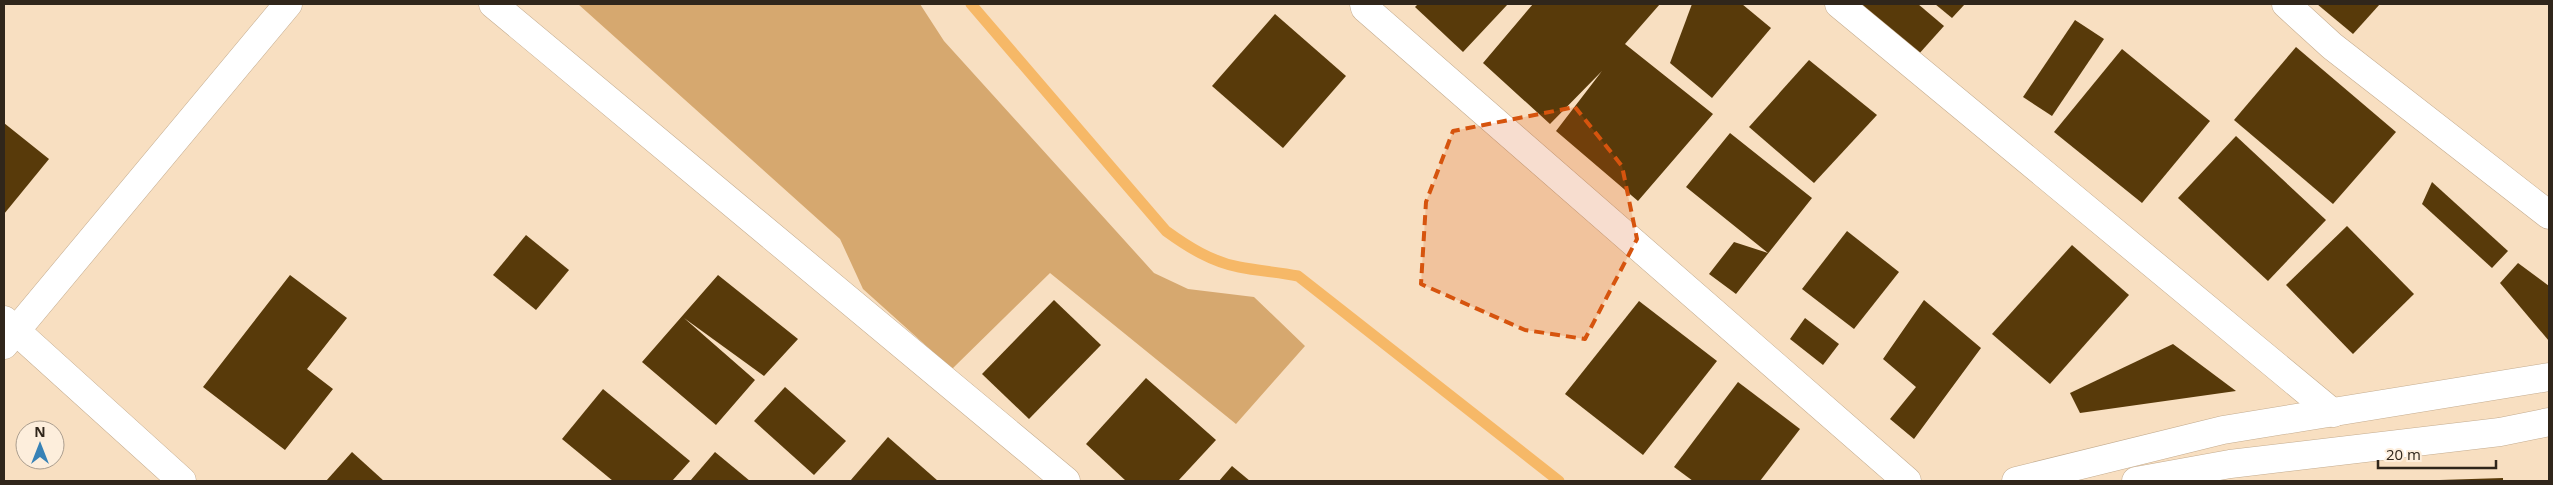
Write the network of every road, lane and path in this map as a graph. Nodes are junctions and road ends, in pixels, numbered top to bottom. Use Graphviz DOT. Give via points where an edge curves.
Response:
graph roads {
  1 [pos="288,4"];
  2 [pos="493,4"];
  3 [pos="1364,4"];
  4 [pos="1839,4"];
  5 [pos="2286,4"];
  6 [pos="2549,215"];
  7 [pos="8,332"];
  8 [pos="2549,377"];
  9 [pos="2333,413"];
  10 [pos="2549,422"];
  11 [pos="182,481"];
  12 [pos="1066,481"];
  13 [pos="1907,481"];
  14 [pos="2016,481"];
  15 [pos="2136,481"];
  1 -- 7 [label="street"];
  2 -- 12 [label="street"];
  3 -- 13 [label="street"];
  4 -- 9 [label="street"];
  5 -- 6 [label="street" via="2332,46"];
  7 -- 11 [label="street"];
  8 -- 9 [label="street"];
  9 -- 14 [label="street" via="2223,430"];
  10 -- 15 [label="street" via="2500,432 2230,464"];
}
